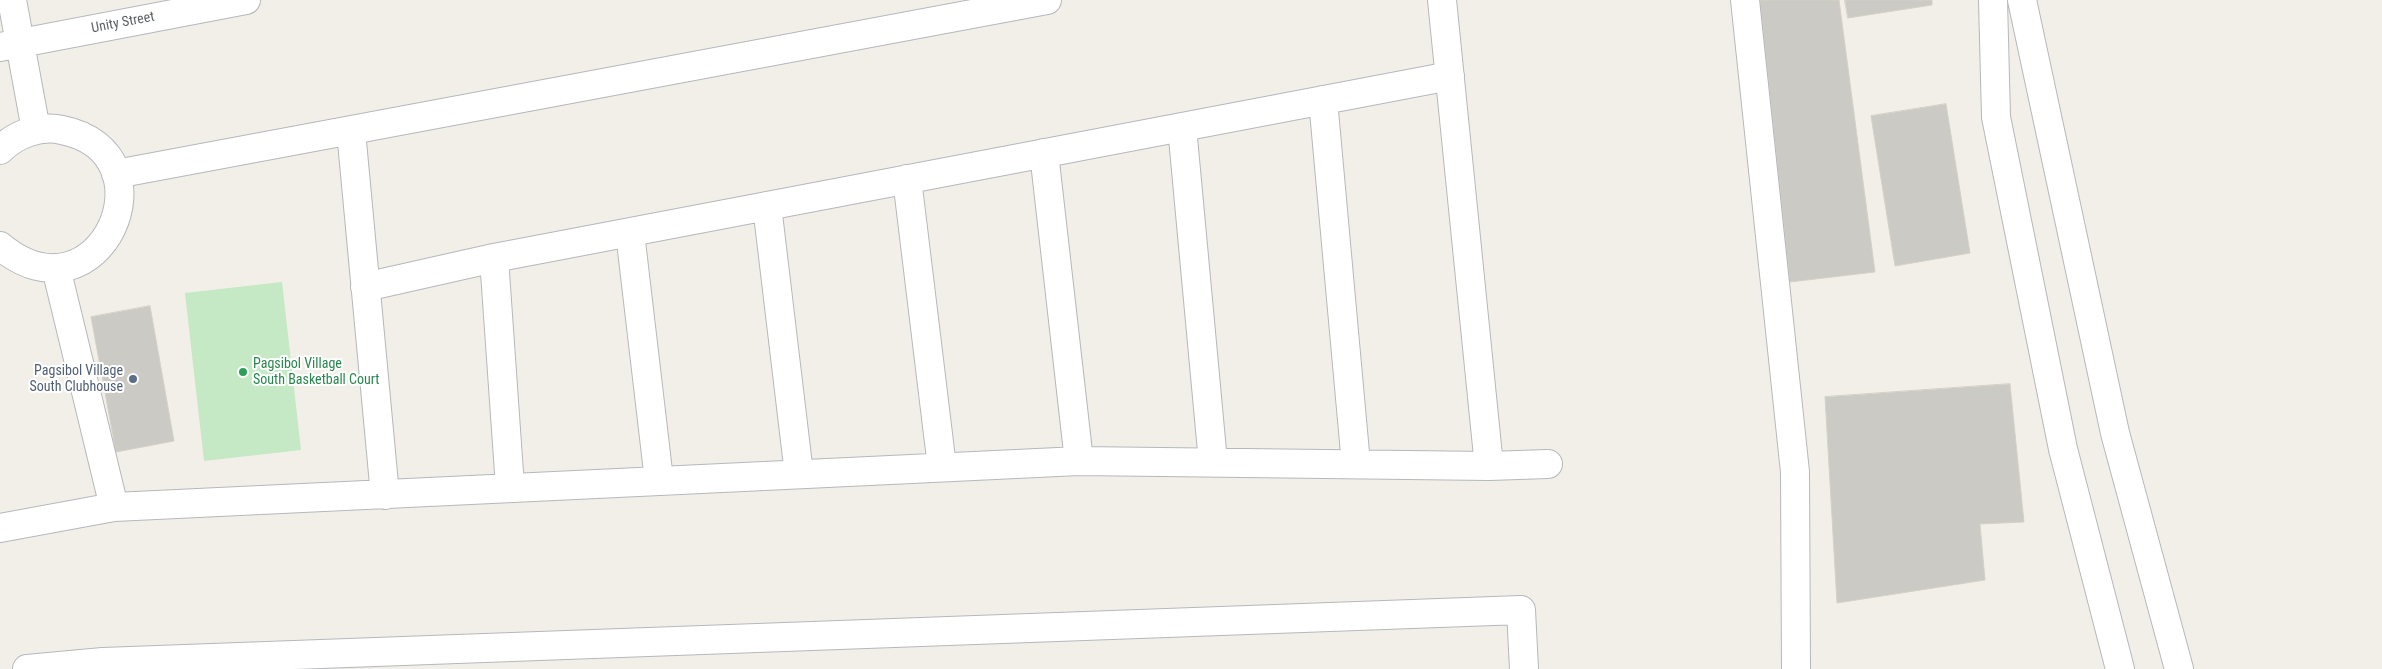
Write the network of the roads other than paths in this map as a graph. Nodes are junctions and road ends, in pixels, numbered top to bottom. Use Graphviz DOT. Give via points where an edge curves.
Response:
graph roads {
  1 [pos="12,0"];
  2 [pos="246,0"];
  3 [pos="1047,0"];
  4 [pos="1442,0"];
  5 [pos="1745,0"];
  6 [pos="1992,0"];
  7 [pos="2022,0"];
  8 [pos="10,45"];
  9 [pos="1450,76"];
  10 [pos="1323,100"];
  11 [pos="1182,127"];
  12 [pos="36,130"];
  13 [pos="351,131"];
  14 [pos="0,150"];
  15 [pos="1044,154"];
  16 [pos="116,174"];
  17 [pos="907,179"];
  18 [pos="767,206"];
  19 [pos="630,233"];
  20 [pos="0,246"];
  21 [pos="494,258"];
  22 [pos="56,268"];
  23 [pos="365,287"];
  24 [pos="1079,461"];
  25 [pos="1213,462"];
  26 [pos="1356,464"];
  27 [pos="1548,464"];
  28 [pos="1489,466"];
  29 [pos="942,467"];
  30 [pos="799,474"];
  31 [pos="659,480"];
  32 [pos="510,487"];
  33 [pos="385,495"];
  34 [pos="114,507"];
  35 [pos="0,528"];
  36 [pos="103,665"];
  37 [pos="27,669"];
  38 [pos="1524,669"];
  39 [pos="1796,669"];
  40 [pos="2120,669"];
  41 [pos="2179,669"];
  1 -- 8 [label="street"];
  2 -- 8 [label="street, Unity Street"];
  3 -- 13 [label="street"];
  4 -- 9 [label="street"];
  5 -- 39 [label="street" via="1795,472"];
  6 -- 40 [label="street" via="1996,117 2063,449"];
  7 -- 41 [label="street" via="2115,434"];
  8 -- 12 [label="street"];
  9 -- 10 [label="street"];
  9 -- 28 [label="street"];
  10 -- 11 [label="street"];
  10 -- 26 [label="street"];
  11 -- 15 [label="street"];
  11 -- 25 [label="street"];
  12 -- 14 [label="street" via="20,135"];
  12 -- 16 [label="street" via="56,128 76,132 107,156"];
  13 -- 16 [label="street"];
  13 -- 23 [label="street"];
  15 -- 17 [label="street"];
  15 -- 24 [label="street"];
  16 -- 22 [label="street" via="120,194 118,216 110,235 77,263"];
  17 -- 18 [label="street"];
  17 -- 29 [label="street"];
  18 -- 19 [label="street"];
  18 -- 30 [label="street"];
  19 -- 21 [label="street"];
  19 -- 31 [label="street"];
  20 -- 22 [label="street" via="15,258 35,266"];
  21 -- 23 [label="street"];
  21 -- 32 [label="street"];
  22 -- 34 [label="street"];
  23 -- 33 [label="street"];
  24 -- 25 [label="street"];
  24 -- 29 [label="street"];
  25 -- 26 [label="street"];
  26 -- 28 [label="street"];
  27 -- 28 [label="street"];
  29 -- 30 [label="street"];
  30 -- 31 [label="street"];
  31 -- 32 [label="street"];
  32 -- 33 [label="street"];
  33 -- 34 [label="street"];
  34 -- 35 [label="street"];
  36 -- 37 [label="street"];
  36 -- 38 [label="street" via="1520,610"];
}
